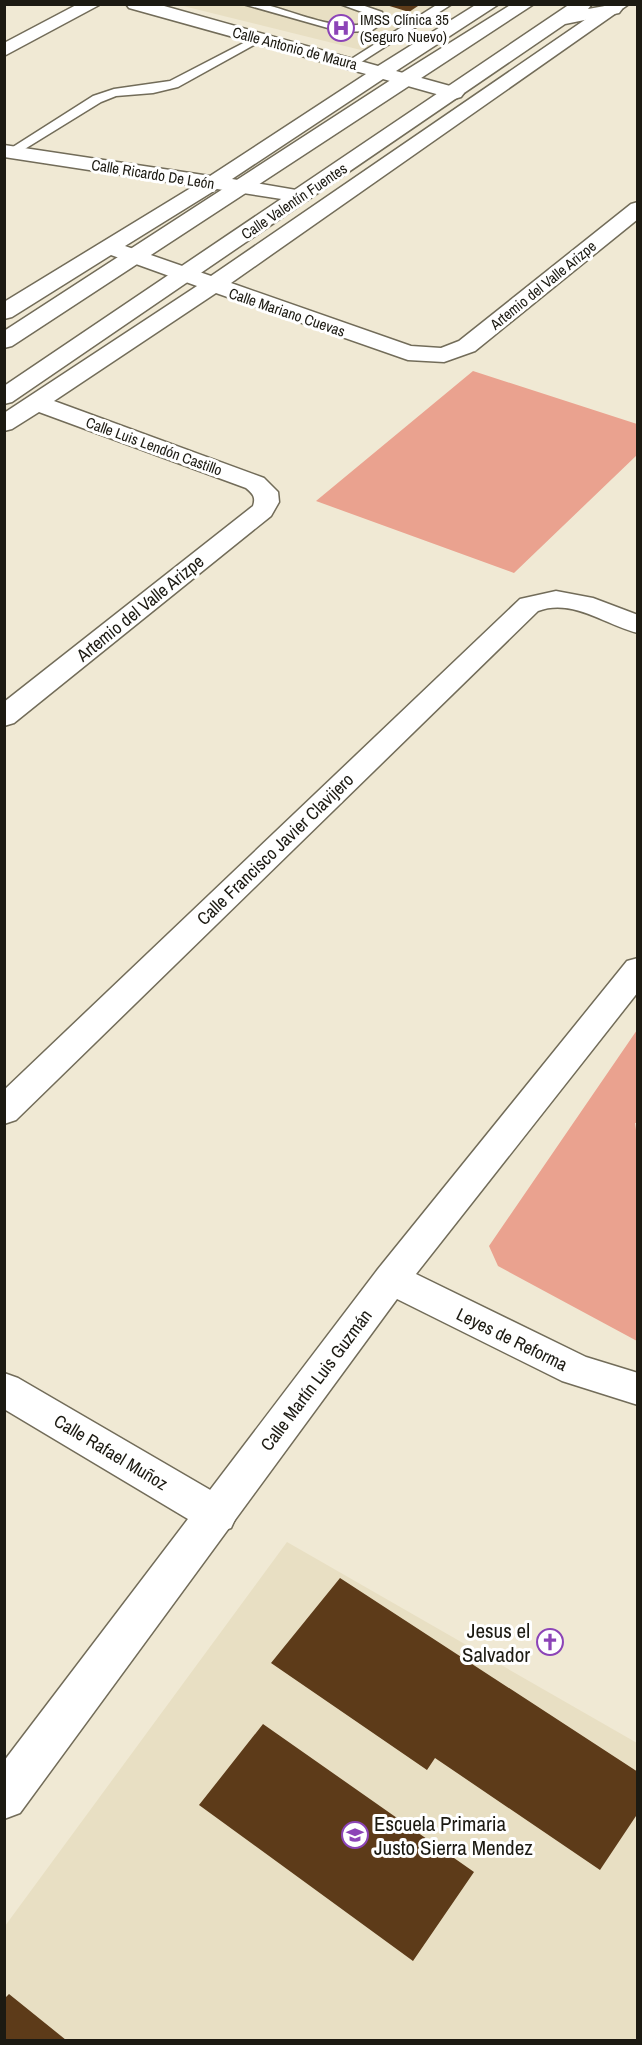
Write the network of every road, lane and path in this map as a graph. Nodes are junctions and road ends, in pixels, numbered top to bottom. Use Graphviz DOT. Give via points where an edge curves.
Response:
graph roads {
  1 [pos="93,4"];
  2 [pos="135,4"];
  3 [pos="248,4"];
  4 [pos="345,4"];
  5 [pos="447,4"];
  6 [pos="490,4"];
  7 [pos="525,4"];
  8 [pos="583,4"];
  9 [pos="617,7"];
  10 [pos="559,21"];
  11 [pos="259,38"];
  12 [pos="4,51"];
  13 [pos="351,63"];
  14 [pos="383,71"];
  15 [pos="407,78"];
  16 [pos="454,93"];
  17 [pos="8,151"];
  18 [pos="213,183"];
  19 [pos="243,187"];
  20 [pos="301,196"];
  21 [pos="638,208"];
  22 [pos="107,247"];
  23 [pos="132,256"];
  24 [pos="185,275"];
  25 [pos="212,286"];
  26 [pos="4,312"];
  27 [pos="4,341"];
  28 [pos="444,355"];
  29 [pos="4,397"];
  30 [pos="37,403"];
  31 [pos="4,424"];
  32 [pos="268,495"];
  33 [pos="638,625"];
  34 [pos="4,717"];
  35 [pos="635,974"];
  36 [pos="4,1111"];
  37 [pos="391,1279"];
  38 [pos="4,1389"];
  39 [pos="638,1389"];
  40 [pos="217,1515"];
  41 [pos="4,1798"];
  1 -- 12 [label="street"];
  2 -- 11 [label="street, Calle Antonio de Maura"];
  3 -- 4 [label="lane" via="342,29 368,29 381,20 378,14"];
  5 -- 13 [label="lane"];
  6 -- 14 [label="street"];
  7 -- 15 [label="street"];
  8 -- 10 [label="street, Calle Valentín Fuentes"];
  9 -- 10 [label="street"];
  9 -- 25 [label="street"];
  10 -- 16 [label="street, Calle Valentín Fuentes"];
  11 -- 13 [label="street, Calle Antonio de Maura"];
  11 -- 17 [label="lane" via="174,84 97,99"];
  13 -- 14 [label="street, Calle Antonio de Maura"];
  14 -- 15 [label="street, Calle Antonio de Maura"];
  14 -- 18 [label="street"];
  15 -- 16 [label="street, Calle Antonio de Maura"];
  15 -- 19 [label="street"];
  16 -- 20 [label="street, Calle Valentín Fuentes"];
  17 -- 18 [label="street, Calle Ricardo De León"];
  18 -- 19 [label="street, Calle Ricardo De León"];
  18 -- 22 [label="street"];
  19 -- 20 [label="street, Calle Ricardo De León"];
  19 -- 23 [label="street"];
  20 -- 24 [label="street, Calle Valentín Fuentes"];
  21 -- 28 [label="street, Artemio del Valle Arizpe" via="467,346"];
  22 -- 23 [label="street, Calle Mariano Cuevas"];
  22 -- 26 [label="street"];
  23 -- 24 [label="street, Calle Mariano Cuevas"];
  23 -- 27 [label="street"];
  24 -- 25 [label="street, Calle Mariano Cuevas"];
  24 -- 29 [label="street, Calle Valentín Fuentes"];
  25 -- 28 [label="street, Calle Mariano Cuevas" via="408,353"];
  25 -- 30 [label="street"];
  30 -- 31 [label="street"];
  30 -- 32 [label="street, Calle Luis Lendón Castillo" via="255,483"];
  32 -- 34 [label="street, Artemio del Valle Arizpe" via="262,511"];
  33 -- 36 [label="street, Calle Francisco Javier Clavijero" via="553,597 529,605"];
  35 -- 37 [label="street, Calle Martín Luis Guzmán"];
  37 -- 39 [label="street, Leyes de Reforma" via="576,1370"];
  37 -- 40 [label="street, Calle Martín Luis Guzmán"];
  38 -- 40 [label="street, Calle Rafael Muñoz"];
  40 -- 41 [label="street, Calle Martín Luis Guzmán"];
}
